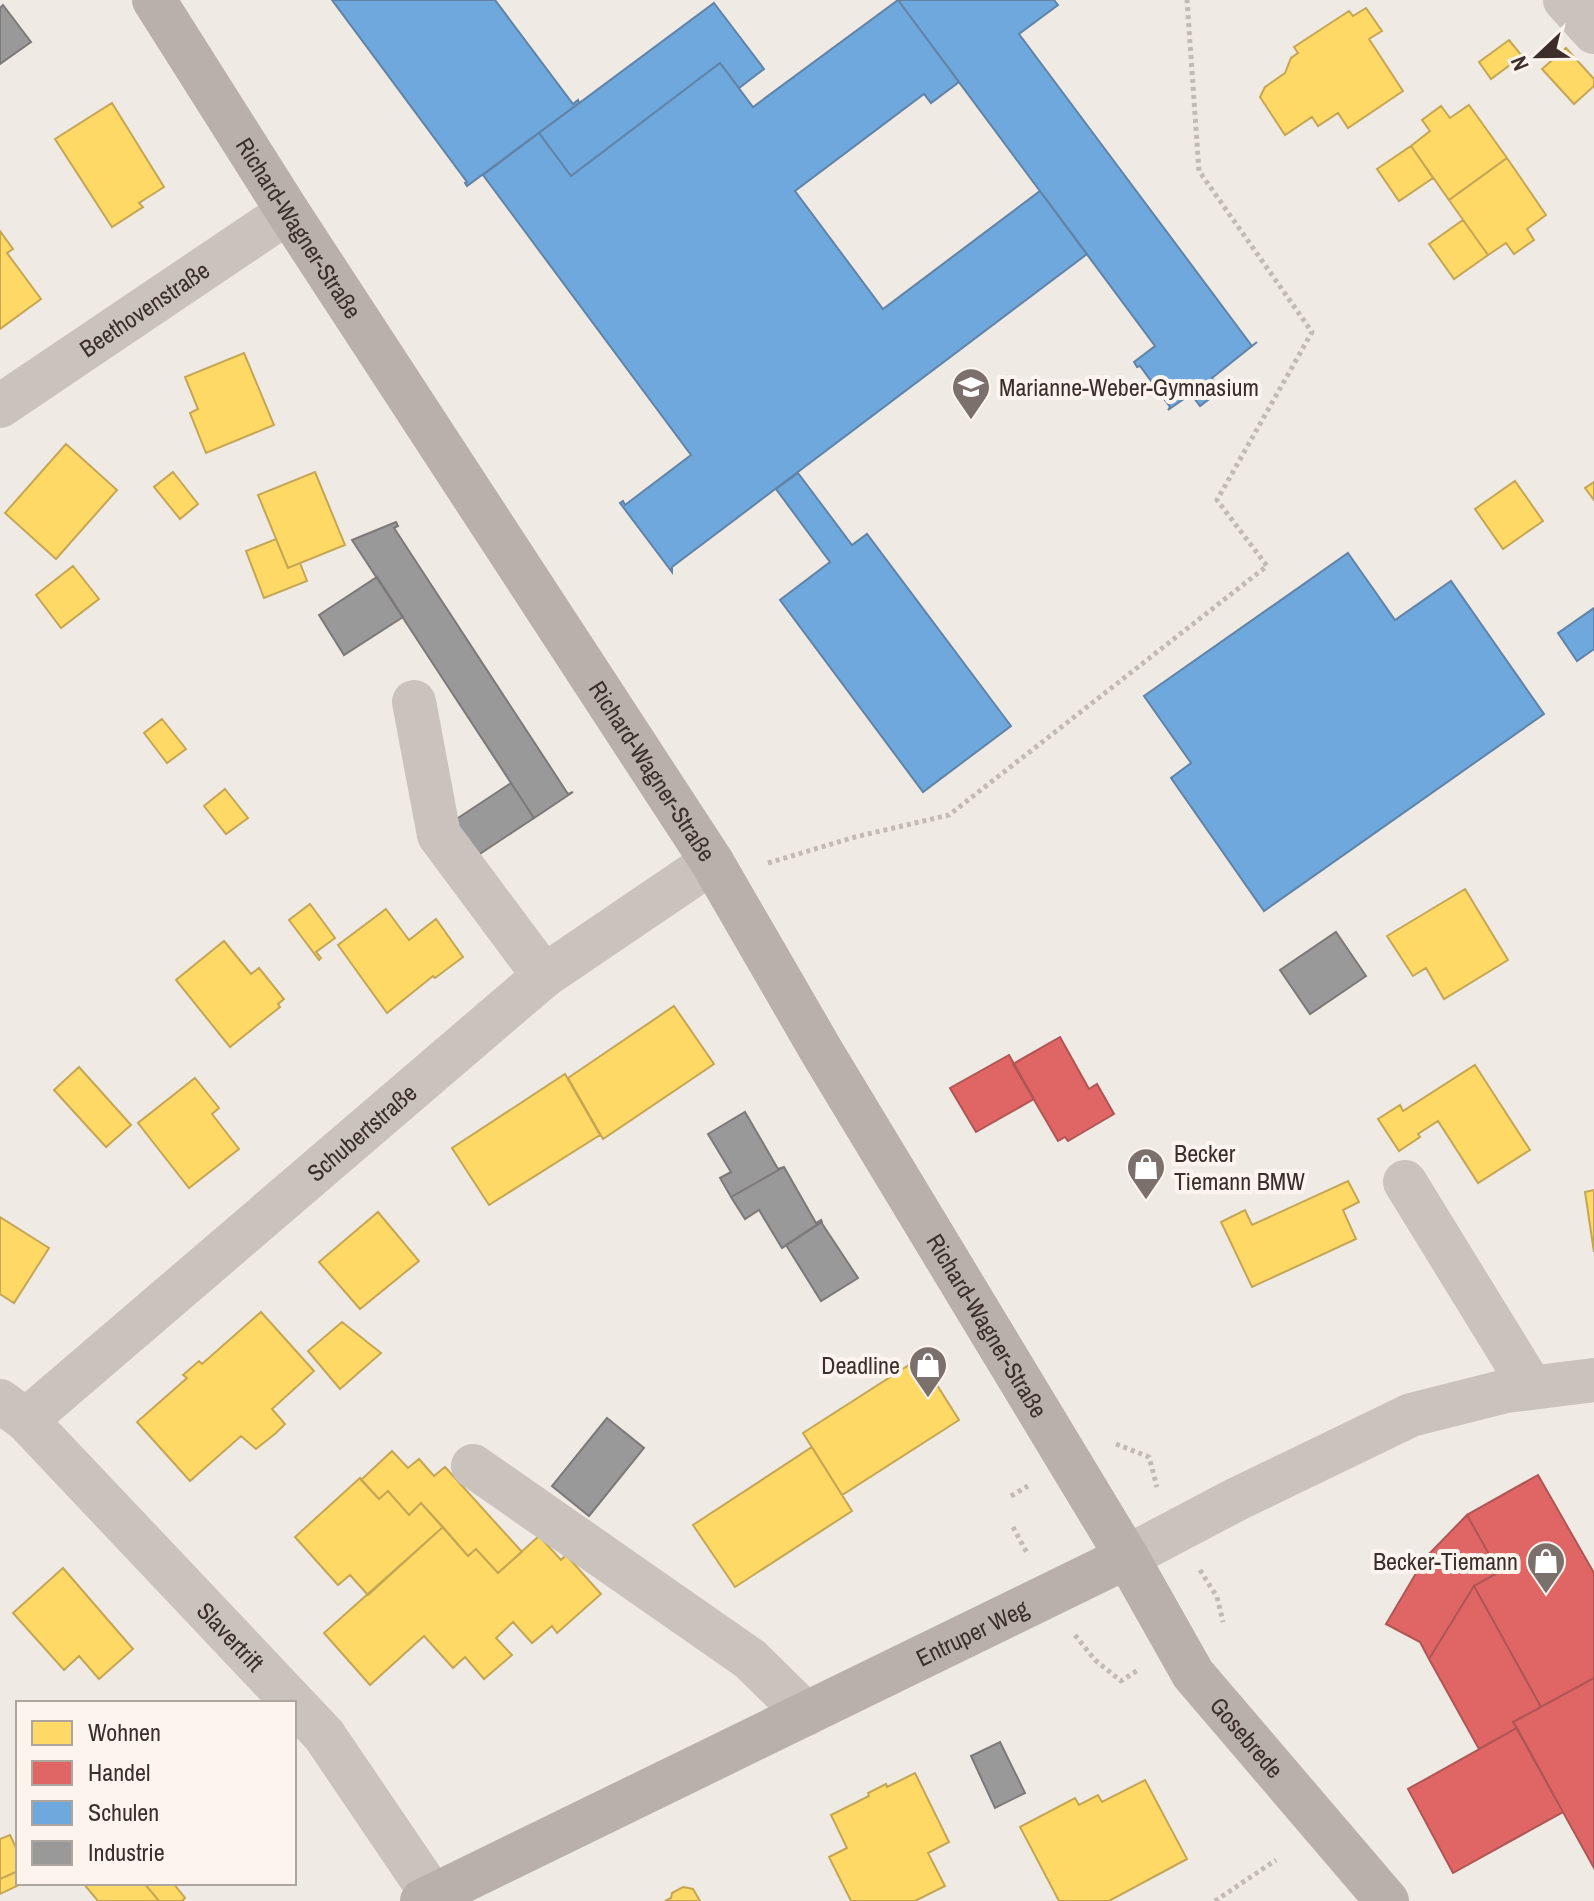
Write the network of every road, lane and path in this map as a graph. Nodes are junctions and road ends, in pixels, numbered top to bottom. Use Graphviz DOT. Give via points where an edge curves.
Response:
graph roads {
  1 [pos="154,0"];
  2 [pos="1187,0"];
  3 [pos="1565,0"];
  4 [pos="1594,32"];
  5 [pos="288,212"];
  6 [pos="0,406"];
  7 [pos="414,702"];
  8 [pos="712,862"];
  9 [pos="544,976"];
  10 [pos="1405,1182"];
  11 [pos="1594,1380"];
  12 [pos="1531,1387"];
  13 [pos="13,1411"];
  14 [pos="1114,1444"];
  15 [pos="473,1466"];
  16 [pos="1152,1478"];
  17 [pos="1127,1557"];
  18 [pos="1207,1583"];
  19 [pos="1223,1622"];
  20 [pos="1079,1642"];
  21 [pos="1121,1681"];
  22 [pos="291,1701"];
  23 [pos="296,1706"];
  24 [pos="806,1714"];
  25 [pos="1276,1860"];
  26 [pos="427,1898"];
  27 [pos="1215,1901"];
  28 [pos="1387,1901"];
  1 -- 5 [label="main road, Richard-Wagner-Straße"];
  2 -- 8 [label="path" via="1199,171 1312,332 1217,500 1267,566 949,815 762,864"];
  3 -- 4 [label="street"];
  5 -- 6 [label="street, Beethovenstraße"];
  5 -- 8 [label="main road, Richard-Wagner-Straße"];
  7 -- 9 [label="street" via="439,835"];
  8 -- 9 [label="street, Schubertstraße"];
  8 -- 17 [label="main road, Richard-Wagner-Straße"];
  9 -- 13 [label="street, Schubertstraße"];
  10 -- 12 [label="street"];
  11 -- 12 [label="street, Entruper Weg"];
  12 -- 17 [label="street, Entruper Weg" via="1411,1415"];
  13 -- 22 [label="street, Slavertrift"];
  14 -- 16 [label="path" via="1149,1457"];
  15 -- 24 [label="street" via="750,1659"];
  17 -- 24 [label="main road, Entruper Weg"];
  17 -- 28 [label="main road, Gosebrede" via="1193,1674"];
  18 -- 19 [label="path"];
  20 -- 21 [label="path"];
  23 -- 26 [label="street, Slavertrift" via="324,1735"];
  24 -- 26 [label="main road, Entruper Weg"];
  25 -- 27 [label="path"];
}
